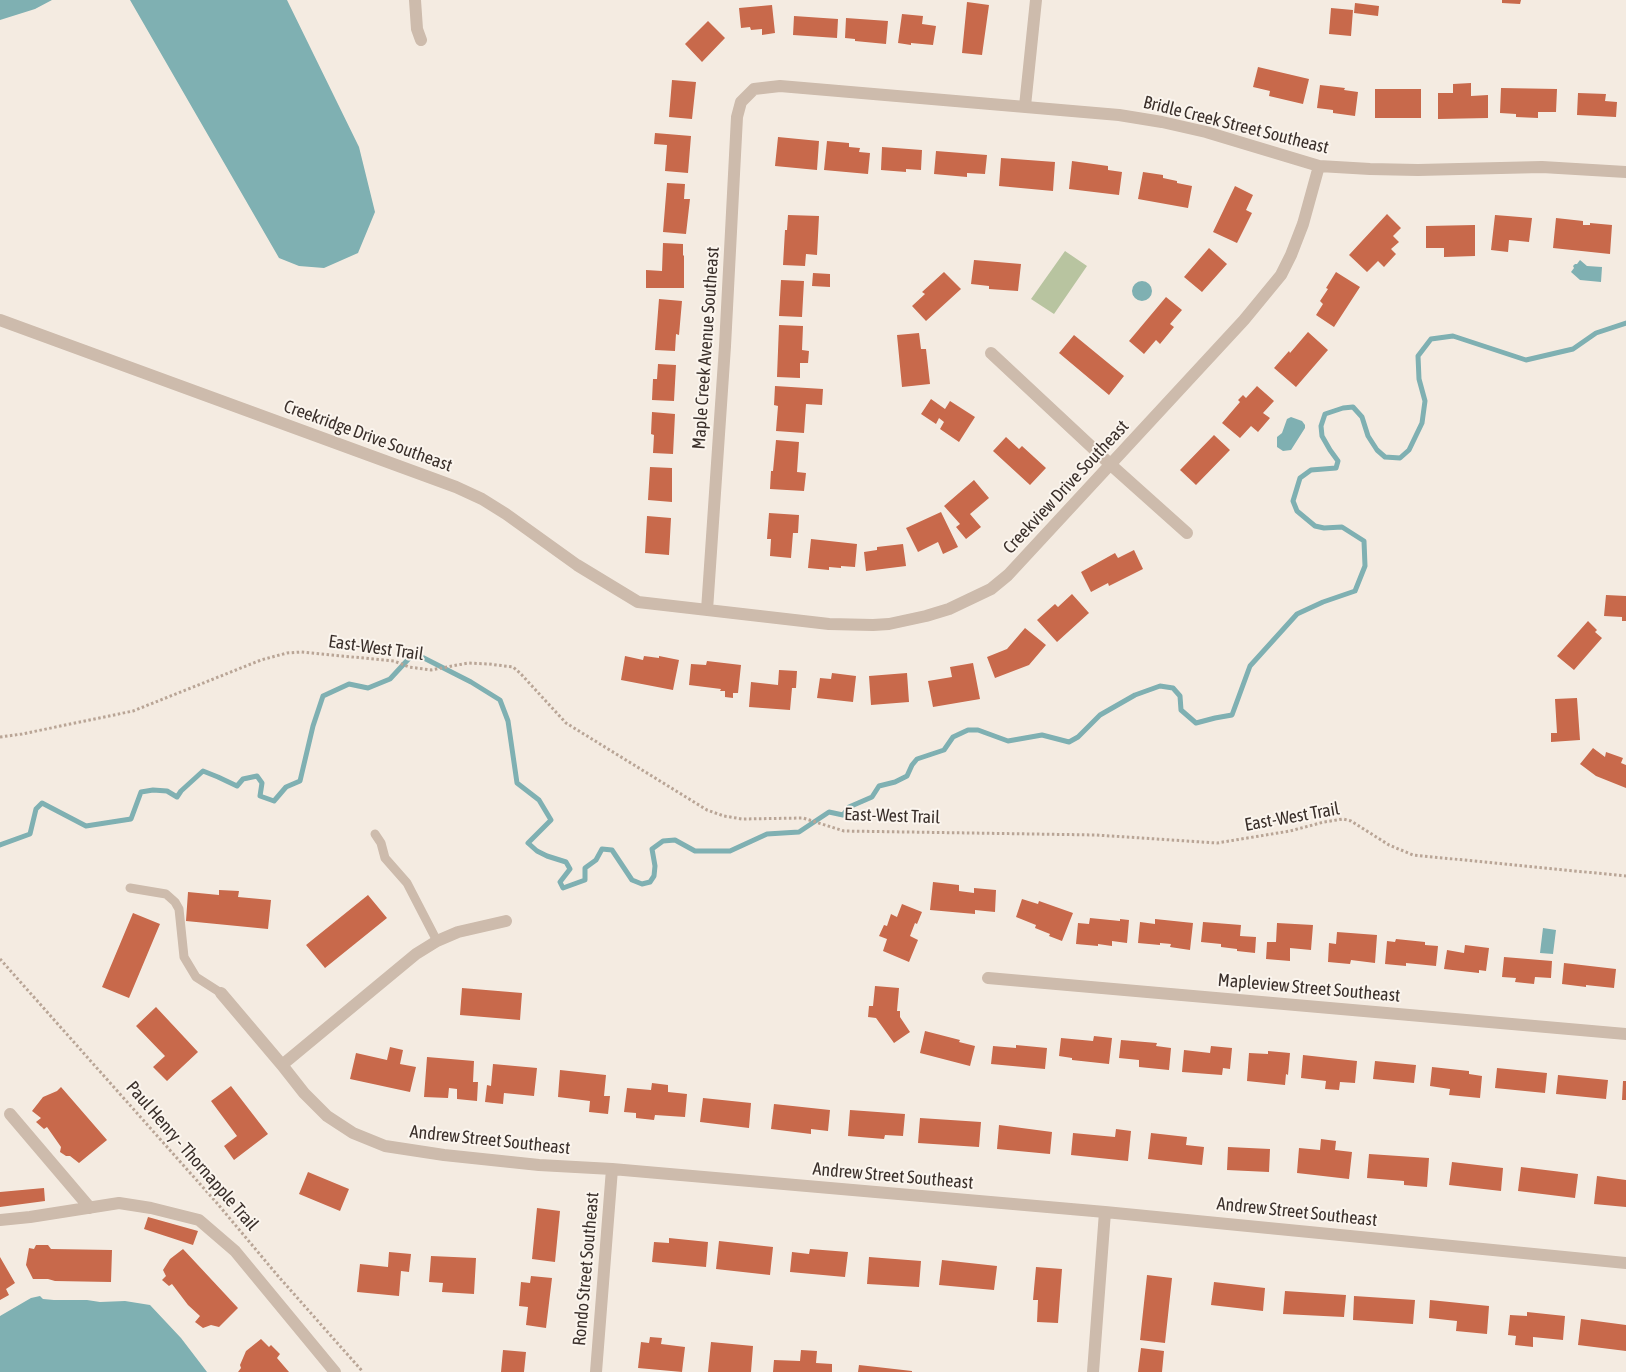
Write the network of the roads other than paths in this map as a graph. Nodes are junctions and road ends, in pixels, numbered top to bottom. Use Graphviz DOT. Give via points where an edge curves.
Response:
graph roads {
  1 [pos="415,0"];
  2 [pos="1036,0"];
  3 [pos="421,40"];
  4 [pos="749,92"];
  5 [pos="1025,106"];
  6 [pos="1319,166"];
  7 [pos="1626,172"];
  8 [pos="0,320"];
  9 [pos="991,353"];
  10 [pos="1111,465"];
  11 [pos="1187,533"];
  12 [pos="708,610"];
  13 [pos="375,834"];
  14 [pos="130,888"];
  15 [pos="506,921"];
  16 [pos="437,941"];
  17 [pos="988,978"];
  18 [pos="221,993"];
  19 [pos="1626,1034"];
  20 [pos="282,1065"];
  21 [pos="10,1114"];
  22 [pos="612,1169"];
  23 [pos="90,1208"];
  24 [pos="1105,1212"];
  25 [pos="0,1220"];
  26 [pos="1626,1263"];
  27 [pos="335,1372"];
  28 [pos="596,1372"];
  29 [pos="1093,1372"];
  1 -- 3 [label="street"];
  2 -- 5 [label="street"];
  4 -- 5 [label="street, Bridle Creek Street Southeast" via="780,86"];
  4 -- 12 [label="street, Maple Creek Avenue Southeast" via="737,116"];
  5 -- 6 [label="street, Bridle Creek Street Southeast" via="1162,122"];
  6 -- 7 [label="street, Bridle Creek Street Southeast" via="1413,170 1542,167"];
  6 -- 10 [label="street, Creekview Drive Southeast" via="1303,224 1281,275"];
  8 -- 12 [label="street, Creekridge Drive Southeast" via="456,487 506,514 577,565 638,602"];
  9 -- 10 [label="street"];
  10 -- 11 [label="street"];
  10 -- 12 [label="street, Creekview Drive Southeast" via="1008,575 991,589 949,609 873,625 829,624"];
  13 -- 16 [label="lane" via="385,858 407,883"];
  14 -- 18 [label="lane" via="166,894 175,902 179,909 184,956 196,977"];
  15 -- 16 [label="street" via="458,932"];
  16 -- 20 [label="street" via="416,954"];
  17 -- 19 [label="street, Mapleview Street Southeast"];
  18 -- 20 [label="street, Andrew Street Southeast"];
  20 -- 22 [label="street, Andrew Street Southeast" via="304,1094 327,1116 353,1133 385,1146 538,1165"];
  21 -- 23 [label="street"];
  22 -- 24 [label="street, Andrew Street Southeast"];
  22 -- 28 [label="street, Rondo Street Southeast"];
  23 -- 25 [label="street"];
  23 -- 27 [label="street" via="119,1204 199,1220 235,1252"];
  24 -- 26 [label="street, Andrew Street Southeast"];
  24 -- 29 [label="street"];
}
